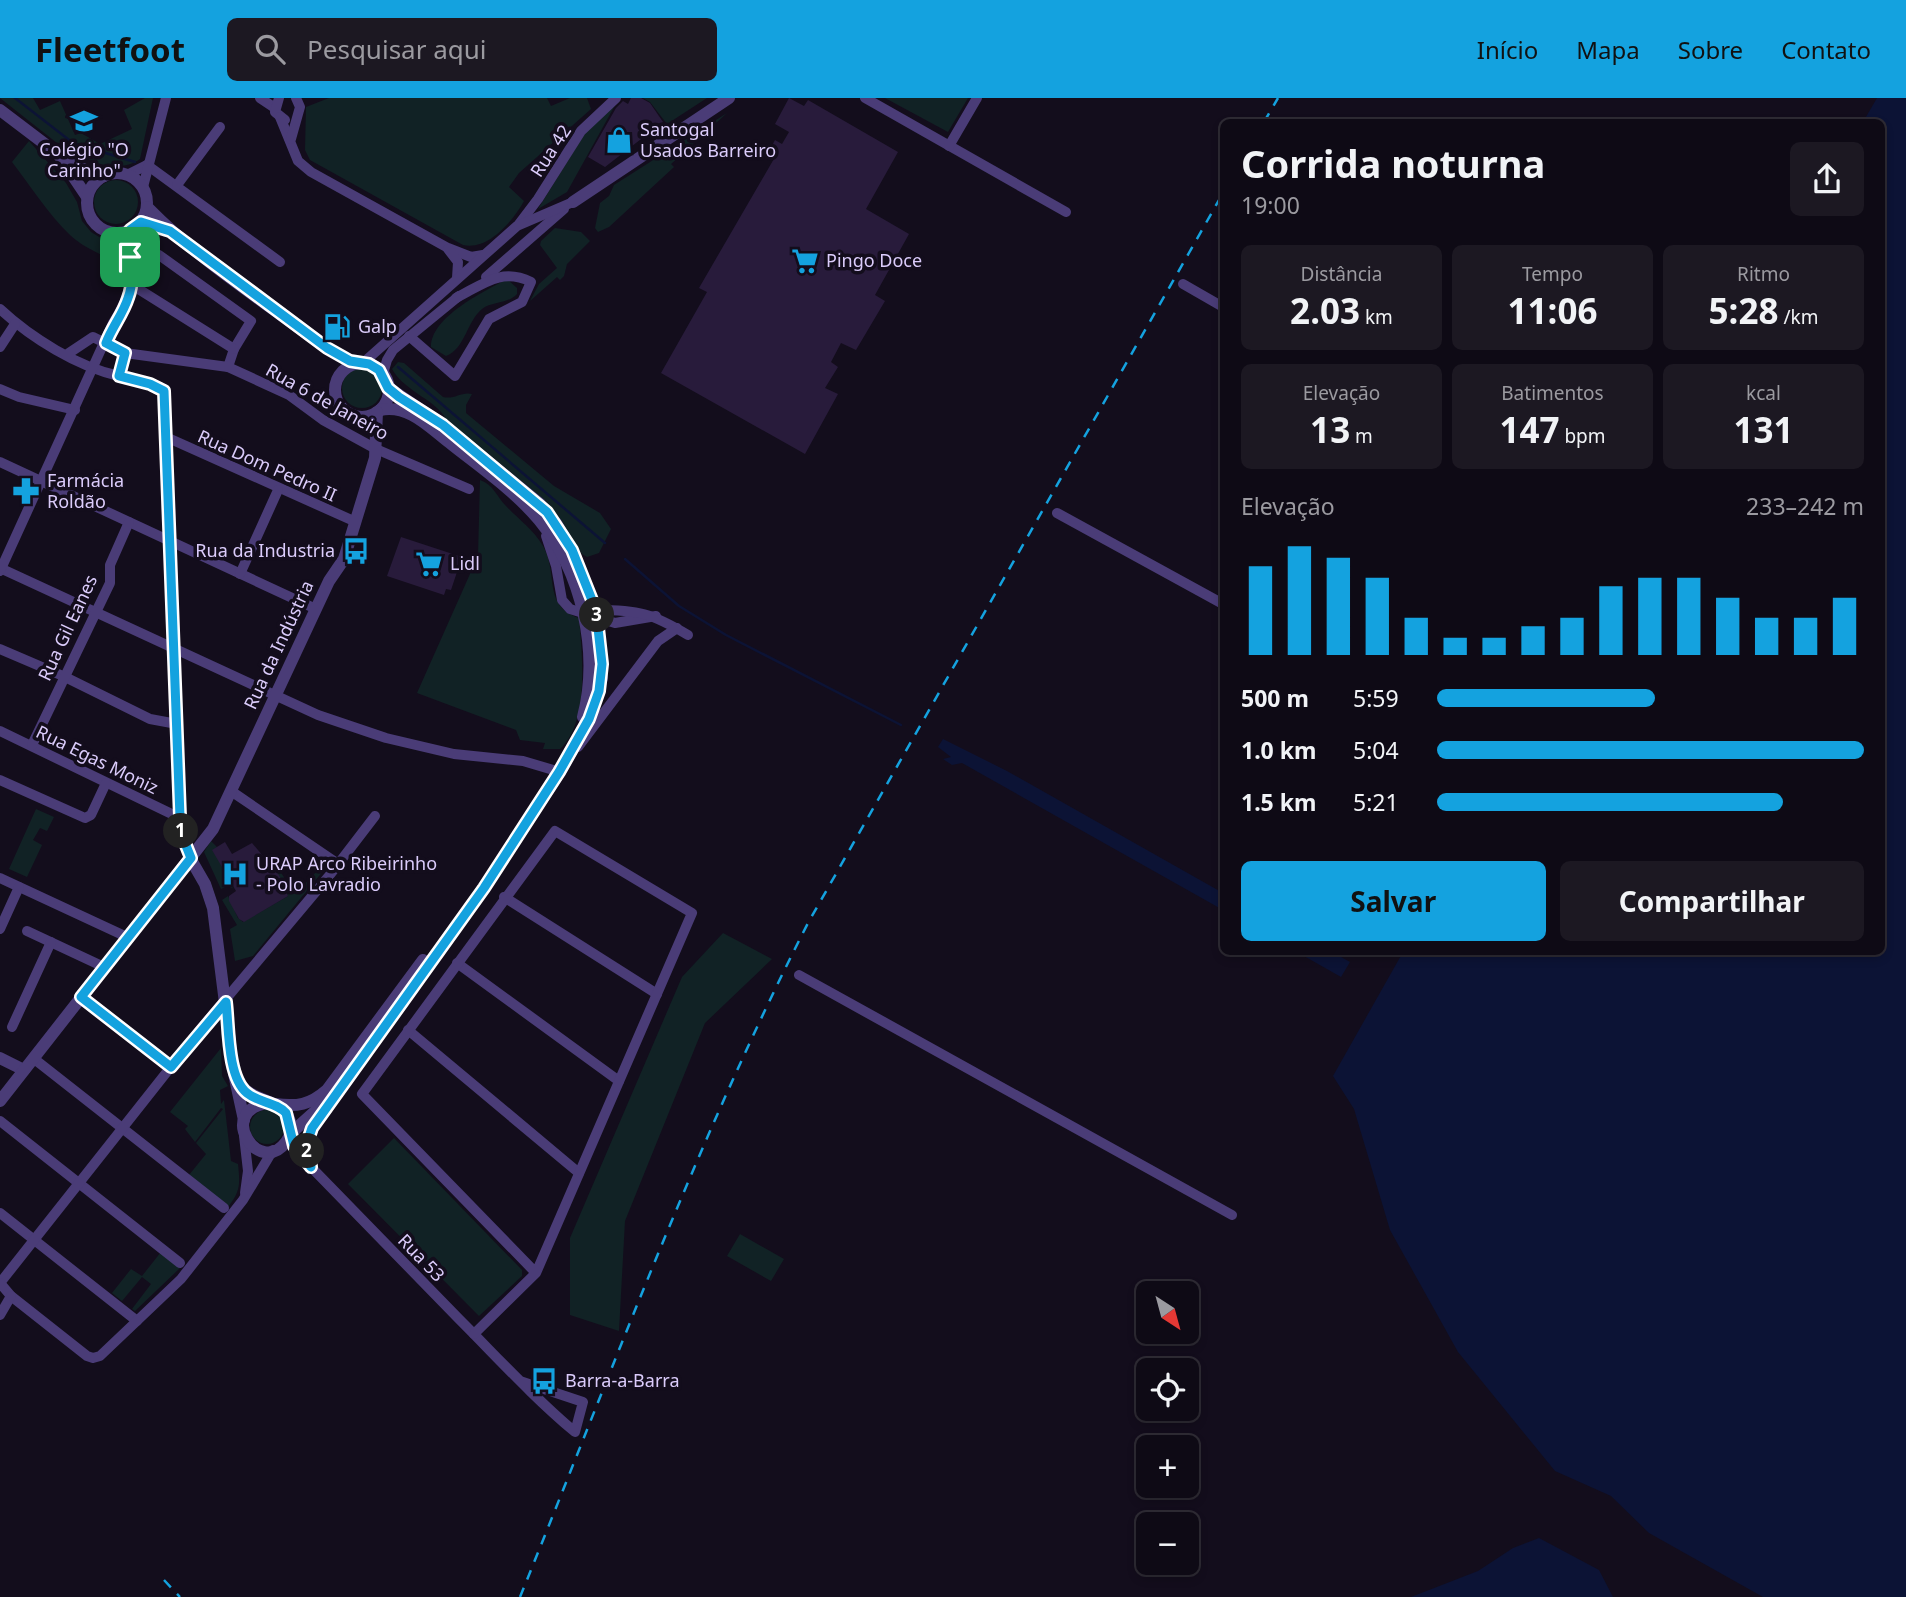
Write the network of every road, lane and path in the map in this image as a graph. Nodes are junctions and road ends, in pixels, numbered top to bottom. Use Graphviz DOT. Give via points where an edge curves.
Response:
graph roads {
  1 [pos="166,98"];
  2 [pos="260,98"];
  3 [pos="296,98"];
  4 [pos="616,98"];
  5 [pos="729,98"];
  6 [pos="864,98"];
  7 [pos="977,98"];
  8 [pos="278,108"];
  9 [pos="0,110"];
  10 [pos="296,117"];
  11 [pos="219,127"];
  12 [pos="290,139"];
  13 [pos="949,146"];
  14 [pos="58,155"];
  15 [pos="146,165"];
  16 [pos="127,175"];
  17 [pos="104,176"];
  18 [pos="177,185"];
  19 [pos="143,187"];
  20 [pos="87,197"];
  21 [pos="573,202"];
  22 [pos="147,207"];
  23 [pos="1066,212"];
  24 [pos="141,222"];
  25 [pos="517,226"];
  26 [pos="130,230"];
  27 [pos="170,231"];
  28 [pos="115,233"];
  29 [pos="448,248"];
  30 [pos="159,255"];
  31 [pos="484,255"];
  32 [pos="130,257"];
  33 [pos="280,262"];
  34 [pos="457,278"];
  35 [pos="1184,284"];
  36 [pos="132,285"];
  37 [pos="456,298"];
  38 [pos="1220,305"];
  39 [pos="0,309"];
  40 [pos="15,324"];
  41 [pos="409,336"];
  42 [pos="106,343"];
  43 [pos="0,347"];
  44 [pos="327,348"];
  45 [pos="234,349"];
  46 [pos="125,353"];
  47 [pos="66,355"];
  48 [pos="361,363"];
  49 [pos="228,367"];
  50 [pos="93,370"];
  51 [pos="339,374"];
  52 [pos="383,374"];
  53 [pos="119,376"];
  54 [pos="0,388"];
  55 [pos="388,388"];
  56 [pos="75,410"];
  57 [pos="379,411"];
  58 [pos="351,415"];
  59 [pos="166,438"];
  60 [pos="376,444"];
  61 [pos="0,462"];
  62 [pos="42,481"];
  63 [pos="469,489"];
  64 [pos="278,490"];
  65 [pos="1057,513"];
  66 [pos="129,522"];
  67 [pos="356,522"];
  68 [pos="170,541"];
  69 [pos="0,569"];
  70 [pos="240,574"];
  71 [pos="1220,602"];
  72 [pos="316,609"];
  73 [pos="94,612"];
  74 [pos="593,614"];
  75 [pos="677,628"];
  76 [pos="688,635"];
  77 [pos="173,647"];
  78 [pos="0,649"];
  79 [pos="63,676"];
  80 [pos="276,695"];
  81 [pos="177,724"];
  82 [pos="0,731"];
  83 [pos="32,745"];
  84 [pos="559,772"];
  85 [pos="0,780"];
  86 [pos="106,783"];
  87 [pos="231,791"];
  88 [pos="374,816"];
  89 [pos="180,817"];
  90 [pos="530,817"];
  91 [pos="191,858"];
  92 [pos="338,864"];
  93 [pos="0,878"];
  94 [pos="19,887"];
  95 [pos="505,897"];
  96 [pos="2,921"];
  97 [pos="27,932"];
  98 [pos="127,937"];
  99 [pos="51,942"];
  100 [pos="457,963"];
  101 [pos="104,967"];
  102 [pos="799,975"];
  103 [pos="657,993"];
  104 [pos="81,997"];
  105 [pos="226,1002"];
  106 [pos="12,1027"];
  107 [pos="408,1030"];
  108 [pos="0,1058"];
  109 [pos="33,1058"];
  110 [pos="171,1067"];
  111 [pos="24,1070"];
  112 [pos="234,1074"];
  113 [pos="619,1081"];
  114 [pos="334,1096"];
  115 [pos="0,1101"];
  116 [pos="271,1104"];
  117 [pos="244,1120"];
  118 [pos="0,1121"];
  119 [pos="123,1128"];
  120 [pos="290,1134"];
  121 [pos="244,1136"];
  122 [pos="274,1150"];
  123 [pos="300,1157"];
  124 [pos="311,1167"];
  125 [pos="579,1173"];
  126 [pos="79,1183"];
  127 [pos="243,1200"];
  128 [pos="224,1208"];
  129 [pos="0,1213"];
  130 [pos="1232,1214"];
  131 [pos="34,1240"];
  132 [pos="180,1263"];
  133 [pos="536,1273"];
  134 [pos="0,1283"];
  135 [pos="11,1296"];
  136 [pos="0,1315"];
  137 [pos="137,1321"];
  138 [pos="474,1334"];
  139 [pos="520,1381"];
  1 -- 15 [label="street"];
  2 -- 8 [label="street"];
  3 -- 10 [label="street" via="300,107"];
  4 -- 25 [label="street, Rua 42" via="581,131"];
  5 -- 21 [label="street"];
  6 -- 13 [label="street"];
  7 -- 13 [label="street"];
  8 -- 10 [label="street" via="286,120"];
  8 -- 12 [label="street"];
  9 -- 14 [label="street"];
  10 -- 12 [label="street"];
  11 -- 18 [label="street"];
  12 -- 29 [label="street" via="299,161 311,172"];
  13 -- 23 [label="street"];
  14 -- 17 [label="street"];
  14 -- 20 [label="street"];
  15 -- 16 [label="street"];
  15 -- 18 [label="street"];
  15 -- 19 [label="street"];
  16 -- 17 [label="street"];
  16 -- 19 [label="street"];
  17 -- 20 [label="street"];
  18 -- 33 [label="street"];
  19 -- 22 [label="street"];
  20 -- 28 [label="street" via="92,220"];
  21 -- 25 [label="street"];
  21 -- 37 [label="street" via="500,267"];
  22 -- 24 [label="street"];
  22 -- 27 [label="street"];
  24 -- 26 [label="street"];
  24 -- 27 [label="street"];
  25 -- 31 [label="street"];
  26 -- 28 [label="street"];
  26 -- 32 [label="street"];
  27 -- 44 [label="street"];
  28 -- 32 [label="street"];
  29 -- 31 [label="street" via="471,257"];
  29 -- 34 [label="street" via="458,262"];
  30 -- 45 [label="street" via="251,321"];
  31 -- 34 [label="street"];
  32 -- 36 [label="street"];
  34 -- 48 [label="street"];
  35 -- 38 [label="street"];
  36 -- 42 [label="street"];
  36 -- 45 [label="street"];
  37 -- 41 [label="street"];
  37 -- 41 [label="street" via="505,275 531,282 522,302 489,319 454,376"];
  39 -- 40 [label="street"];
  40 -- 43 [label="street"];
  40 -- 47 [label="street"];
  41 -- 52 [label="street" via="389,355"];
  42 -- 46 [label="street"];
  42 -- 47 [label="street" via="93,337"];
  42 -- 50 [label="street"];
  44 -- 48 [label="street"];
  44 -- 51 [label="street"];
  45 -- 49 [label="street"];
  46 -- 49 [label="street, Rua 6 de Janeiro"];
  46 -- 53 [label="street"];
  47 -- 50 [label="street"];
  48 -- 51 [label="street"];
  48 -- 52 [label="street"];
  49 -- 60 [label="street, Rua 6 de Janeiro"];
  50 -- 53 [label="street"];
  50 -- 56 [label="street"];
  51 -- 58 [label="street" via="335,398"];
  52 -- 55 [label="street"];
  53 -- 59 [label="street" via="164,391"];
  54 -- 56 [label="street"];
  55 -- 57 [label="street"];
  55 -- 74 [label="street" via="443,425 547,512 572,550"];
  56 -- 62 [label="street"];
  57 -- 58 [label="street" via="369,416"];
  57 -- 60 [label="street, Rua da Indústria"];
  57 -- 74 [label="street" via="400,409 418,418 541,522"];
  58 -- 60 [label="street" via="367,425"];
  59 -- 64 [label="street, Rua Dom Pedro II"];
  59 -- 68 [label="street"];
  60 -- 63 [label="street, Rua 6 de Janeiro"];
  60 -- 67 [label="street, Rua da Indústria"];
  61 -- 62 [label="street"];
  62 -- 66 [label="street"];
  62 -- 69 [label="street"];
  64 -- 67 [label="street, Rua Dom Pedro II"];
  64 -- 70 [label="street"];
  65 -- 71 [label="street"];
  66 -- 68 [label="street"];
  66 -- 73 [label="street, Rua Gil Eanes" via="110,565 110,583"];
  67 -- 72 [label="street, Rua da Indústria" via="344,559"];
  68 -- 70 [label="street"];
  68 -- 77 [label="street"];
  69 -- 73 [label="street"];
  70 -- 72 [label="street"];
  72 -- 80 [label="street, Rua da Indústria"];
  73 -- 77 [label="street"];
  73 -- 79 [label="street, Rua Gil Eanes"];
  74 -- 75 [label="street" via="619,623 656,616"];
  74 -- 84 [label="street" via="602,678 589,719"];
  75 -- 76 [label="street"];
  75 -- 84 [label="street" via="658,641"];
  77 -- 80 [label="street"];
  77 -- 81 [label="street"];
  78 -- 79 [label="street"];
  79 -- 81 [label="street" via="150,719"];
  79 -- 83 [label="street, Rua Gil Eanes"];
  80 -- 84 [label="street" via="386,738 454,754 523,761"];
  80 -- 87 [label="street, Rua da Indústria"];
  81 -- 89 [label="street"];
  82 -- 83 [label="street, Rua Egas Moniz"];
  83 -- 86 [label="street, Rua Egas Moniz"];
  84 -- 90 [label="street"];
  85 -- 86 [label="street" via="85,818 91,815"];
  86 -- 89 [label="street, Rua Egas Moniz"];
  87 -- 91 [label="street, Rua da Indústria" via="213,829"];
  87 -- 92 [label="street"];
  88 -- 92 [label="street"];
  89 -- 91 [label="street"];
  90 -- 114 [label="street"];
  90 -- 116 [label="street" via="327,1090 301,1106"];
  91 -- 98 [label="street, Rua da Indústria"];
  91 -- 105 [label="street" via="214,908"];
  92 -- 105 [label="street"];
  93 -- 94 [label="street"];
  94 -- 96 [label="street"];
  94 -- 98 [label="street"];
  95 -- 100 [label="street"];
  95 -- 103 [label="street"];
  95 -- 103 [label="street" via="555,831 692,914"];
  97 -- 99 [label="street"];
  98 -- 101 [label="street, Rua da Indústria"];
  99 -- 101 [label="street"];
  99 -- 106 [label="street"];
  100 -- 107 [label="street"];
  100 -- 113 [label="street"];
  101 -- 104 [label="street, Rua da Indústria"];
  102 -- 130 [label="street"];
  103 -- 113 [label="street"];
  104 -- 109 [label="street, Rua da Indústria"];
  104 -- 110 [label="street"];
  105 -- 110 [label="street"];
  105 -- 112 [label="street"];
  107 -- 125 [label="street"];
  107 -- 133 [label="street" via="362,1094"];
  108 -- 111 [label="street"];
  109 -- 111 [label="street, Rua da Indústria"];
  109 -- 119 [label="street"];
  110 -- 119 [label="street"];
  111 -- 115 [label="street, Rua da Indústria"];
  112 -- 116 [label="street" via="248,1094"];
  112 -- 117 [label="street"];
  113 -- 125 [label="street"];
  114 -- 120 [label="street"];
  114 -- 124 [label="street" via="308,1135"];
  116 -- 117 [label="street" via="253,1108"];
  116 -- 120 [label="street" via="286,1113"];
  117 -- 121 [label="street"];
  118 -- 126 [label="street"];
  119 -- 126 [label="street"];
  119 -- 128 [label="street"];
  120 -- 122 [label="street"];
  120 -- 123 [label="street, Rua 53"];
  121 -- 122 [label="street" via="259,1150"];
  121 -- 127 [label="street" via="248,1171"];
  122 -- 123 [label="street, Rua 53"];
  122 -- 127 [label="street"];
  123 -- 124 [label="street, Rua 53"];
  124 -- 138 [label="street, Rua 53"];
  125 -- 133 [label="street"];
  126 -- 131 [label="street"];
  126 -- 132 [label="street"];
  127 -- 137 [label="street" via="181,1279"];
  129 -- 131 [label="street"];
  131 -- 134 [label="street"];
  131 -- 137 [label="street"];
  133 -- 138 [label="street"];
  134 -- 135 [label="street"];
  135 -- 136 [label="street"];
  135 -- 137 [label="street" via="93,1358"];
  138 -- 139 [label="street, Rua 53"];
  139 -- 139 [label="street, Rua 53" via="583,1402 575,1432 551,1412"];
}
